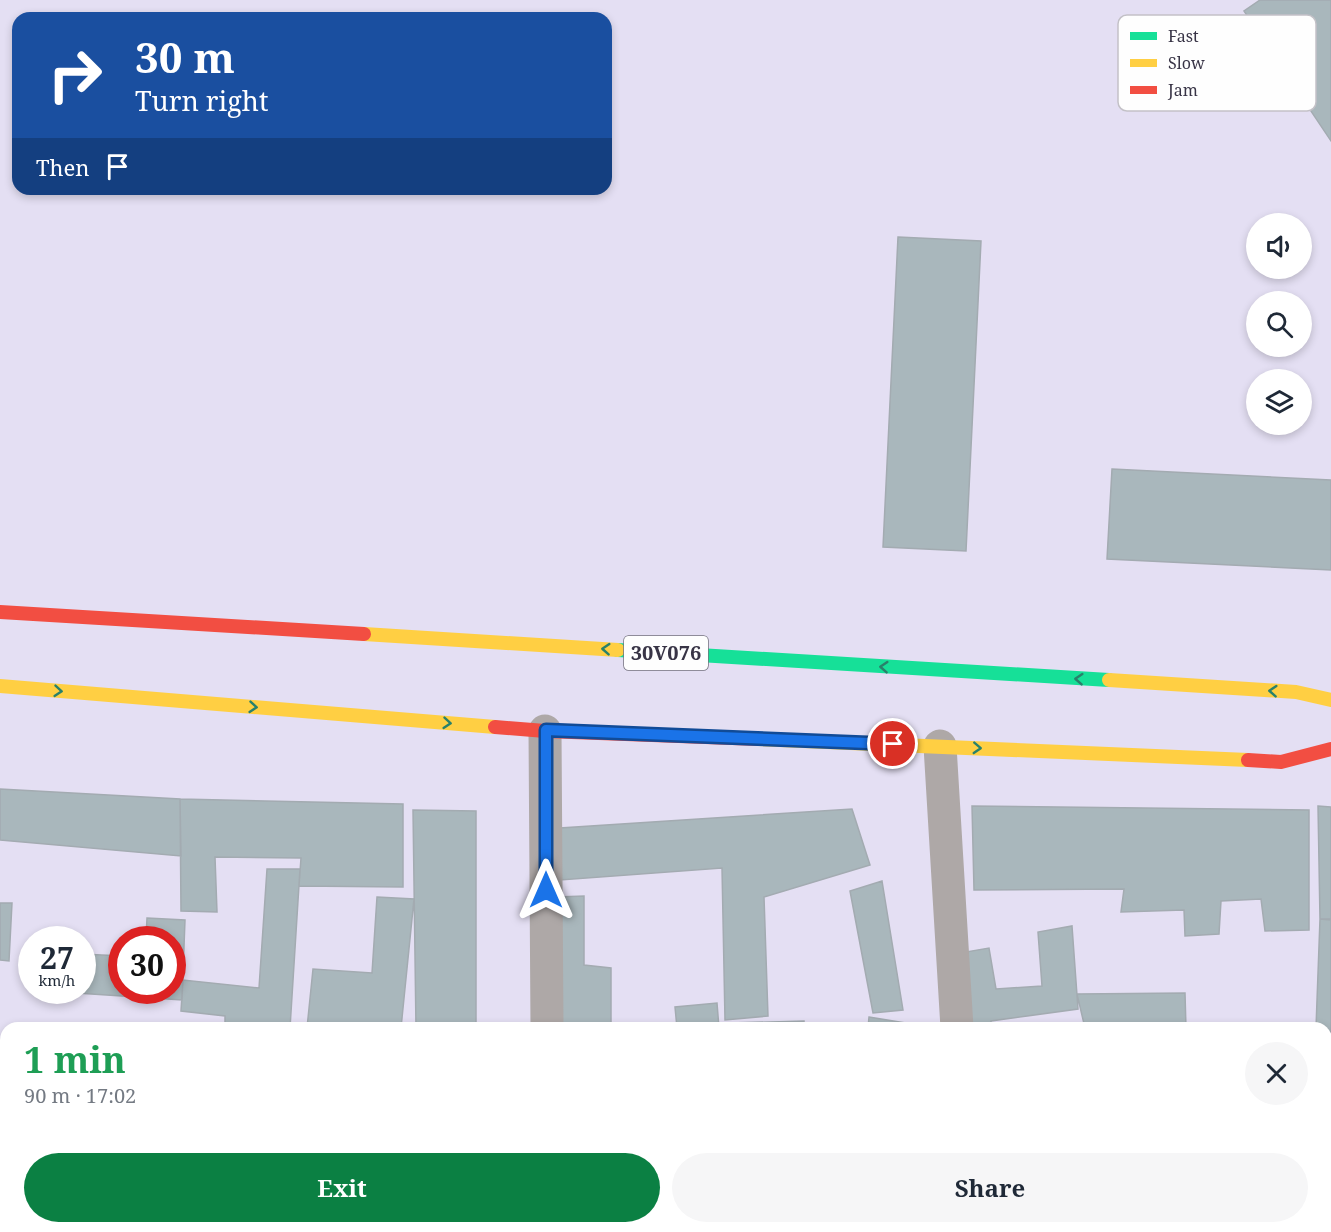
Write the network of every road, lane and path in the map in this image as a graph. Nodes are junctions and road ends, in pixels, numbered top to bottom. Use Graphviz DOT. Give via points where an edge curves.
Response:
graph roads {
  1 [pos="0,612"];
  2 [pos="0,686"];
  3 [pos="1331,700"];
  4 [pos="546,730"];
  5 [pos="940,746"];
  6 [pos="1331,749"];
  7 [pos="547,1022"];
  8 [pos="957,1022"];
  3 -- 1 [label="main road, 30V076, one-way" via="1296,692"];
  2 -- 4 [label="main road, one-way"];
  4 -- 5 [label="main road"];
  4 -- 7 [label="street"];
  5 -- 6 [label="main road, one-way" via="1281,762"];
  5 -- 8 [label="street"];
}
